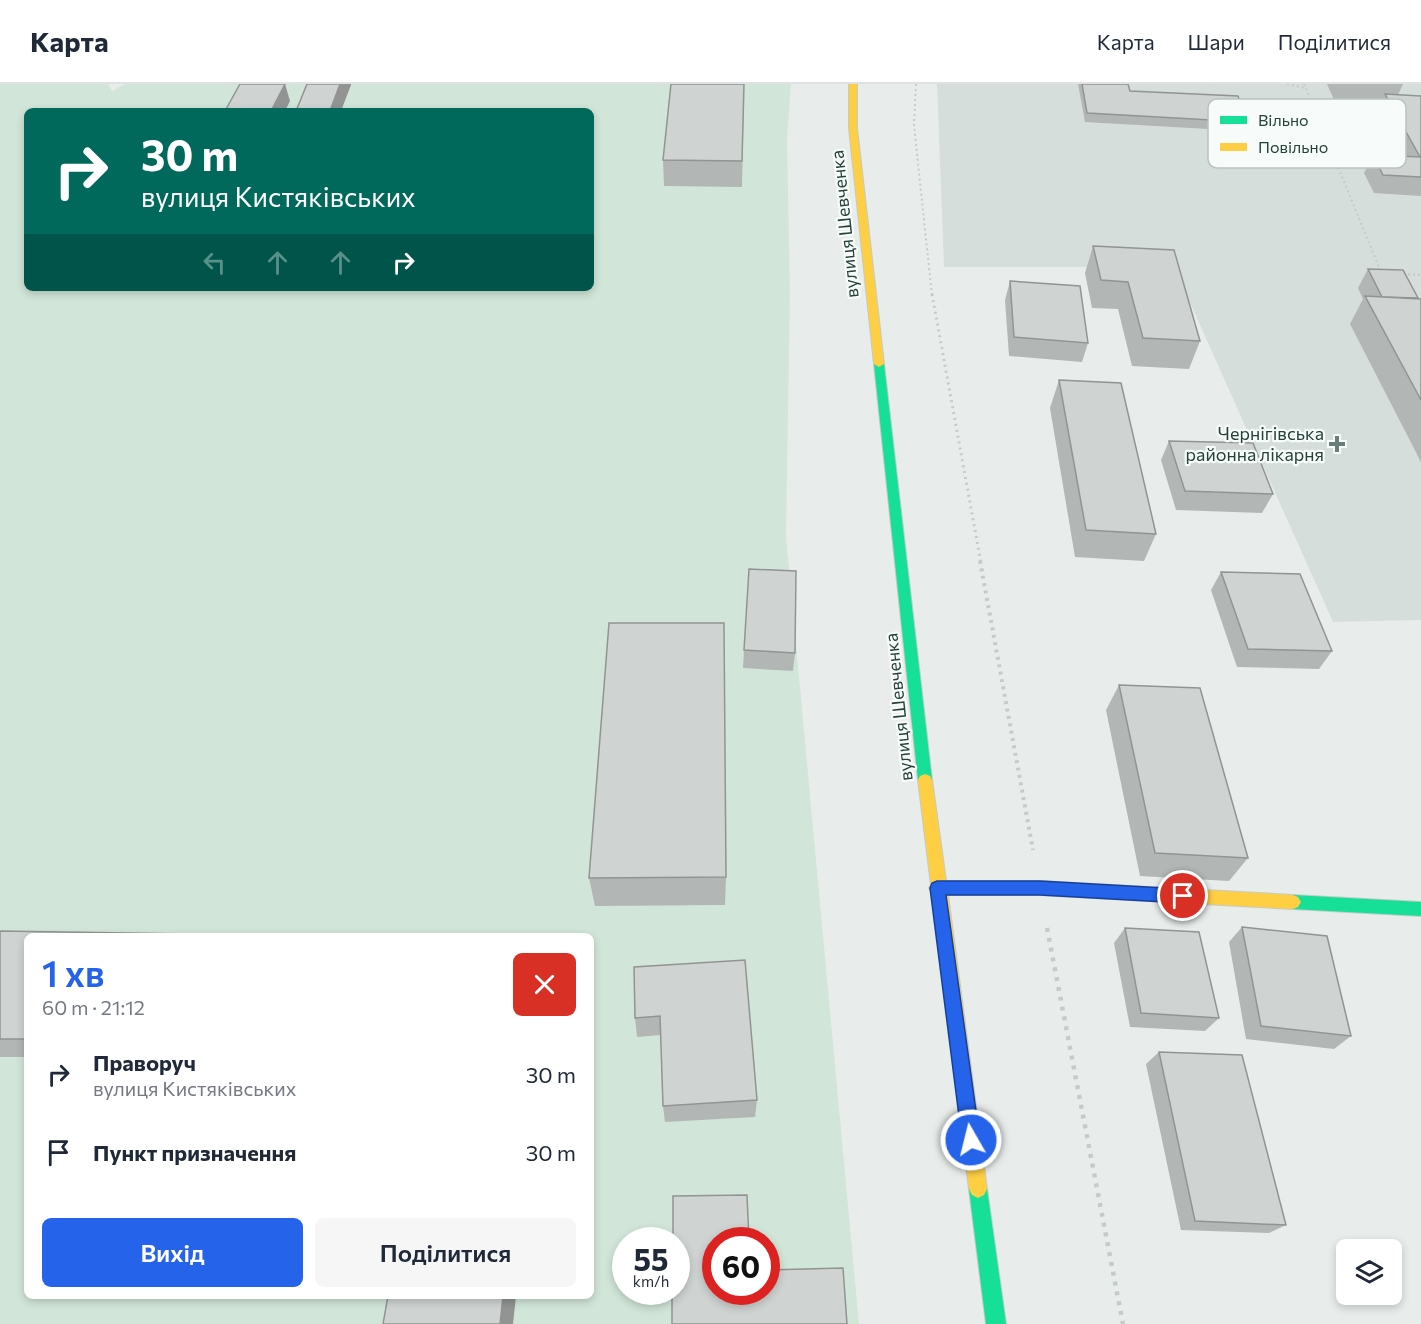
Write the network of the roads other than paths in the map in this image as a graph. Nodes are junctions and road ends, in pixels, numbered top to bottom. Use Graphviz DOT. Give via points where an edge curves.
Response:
graph roads {
  1 [pos="853,84"];
  2 [pos="937,888"];
  3 [pos="1421,909"];
  4 [pos="996,1324"];
  1 -- 2 [label="main road, вулиця Шевченка" via="853,128"];
  2 -- 3 [label="main road" via="1040,888"];
  2 -- 4 [label="main road, вулиця Шевченка"];
}
